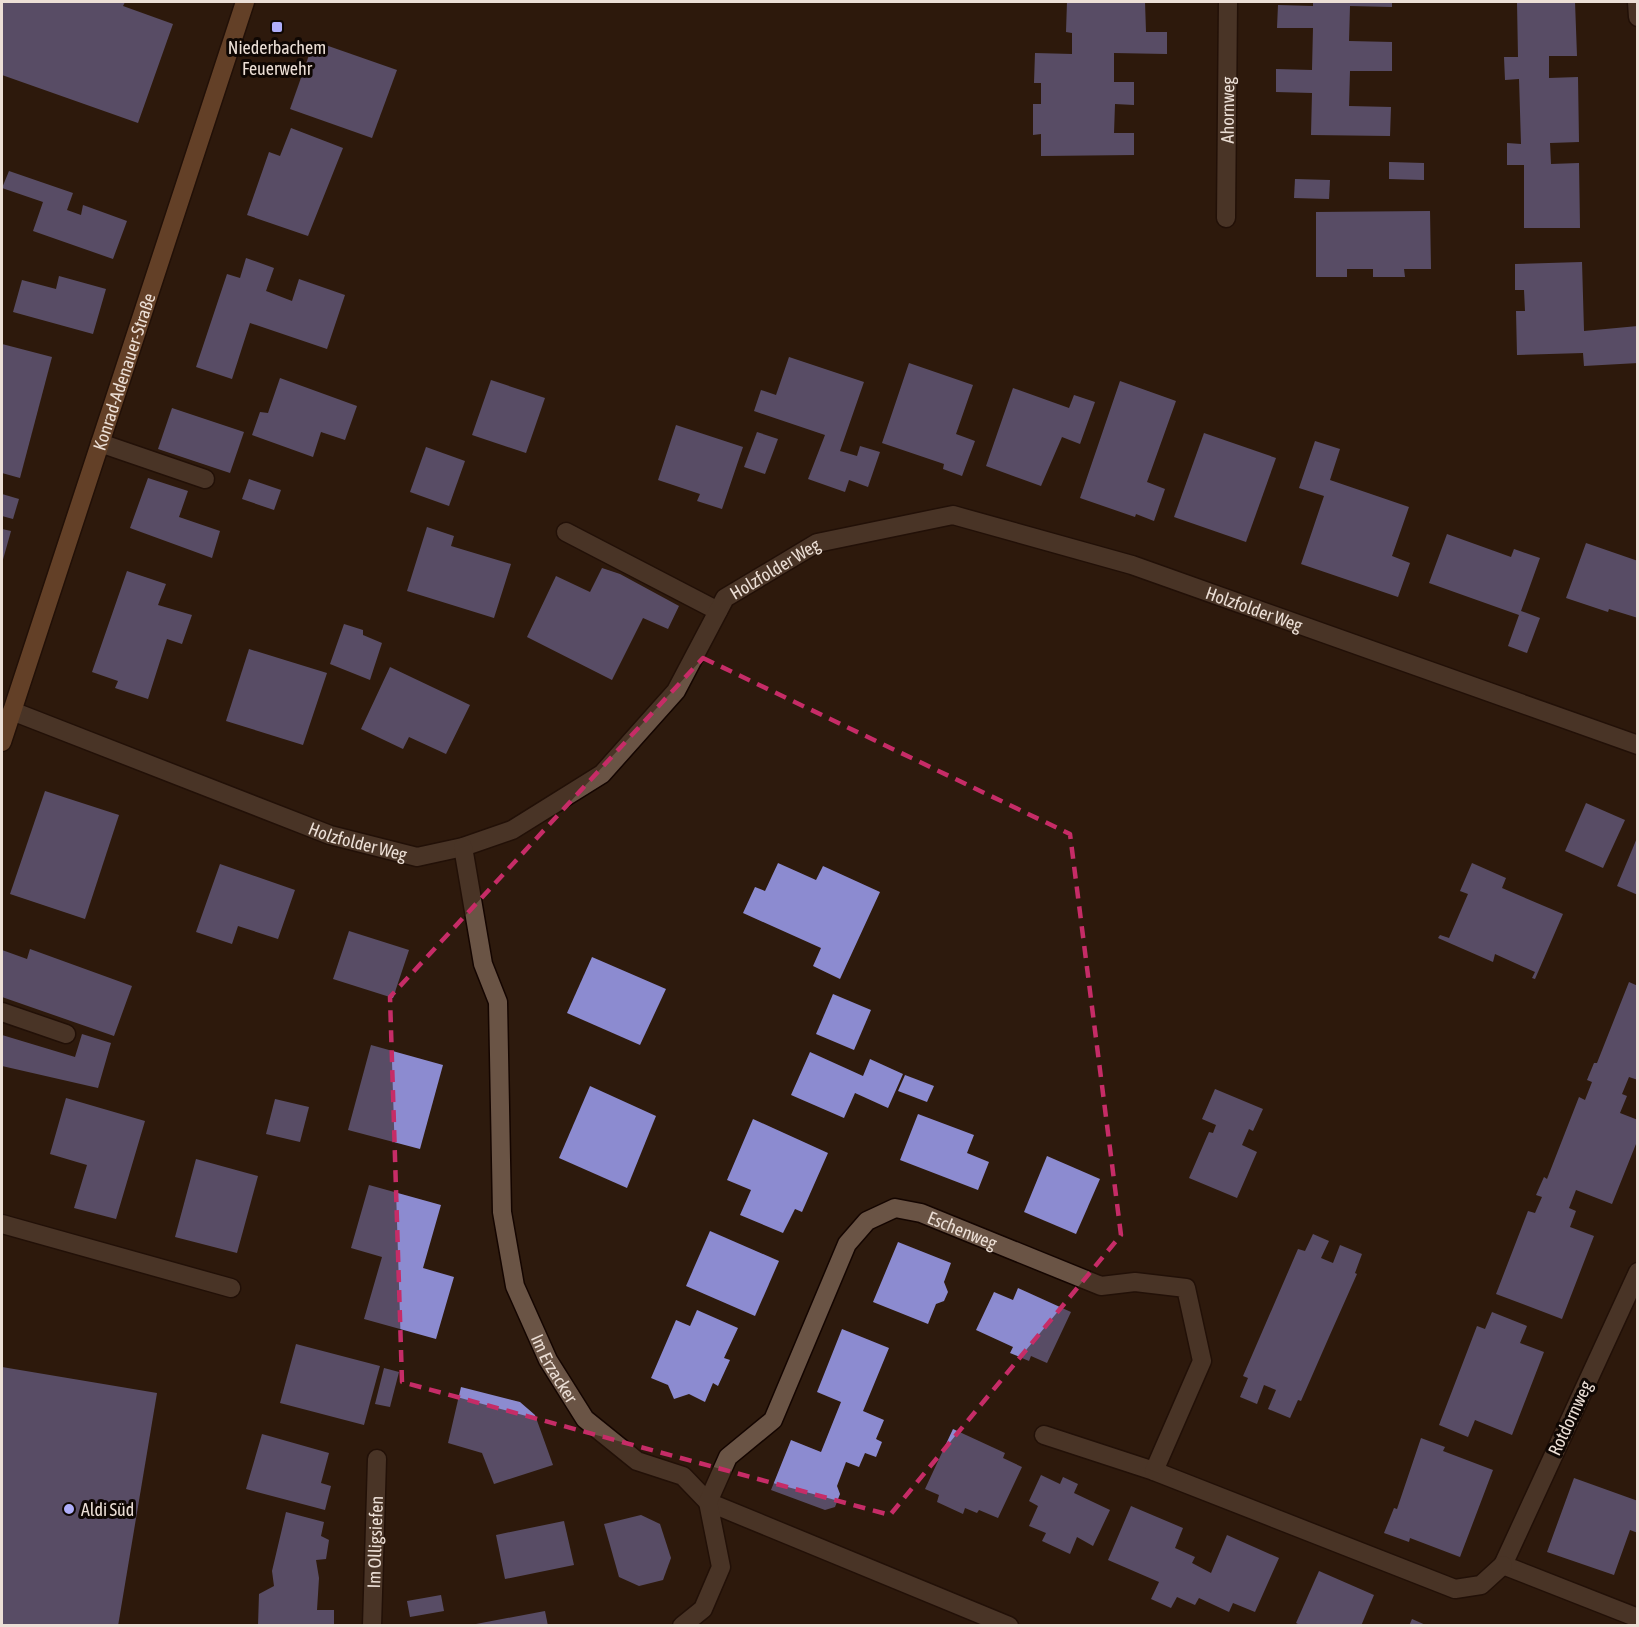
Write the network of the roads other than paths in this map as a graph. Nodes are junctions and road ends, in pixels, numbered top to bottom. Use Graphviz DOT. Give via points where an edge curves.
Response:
graph roads {
  1 [pos="245,2"];
  2 [pos="1228,2"];
  3 [pos="1637,2"];
  4 [pos="1638,17"];
  5 [pos="1226,218"];
  6 [pos="100,443"];
  7 [pos="205,479"];
  8 [pos="566,532"];
  9 [pos="718,611"];
  10 [pos="12,711"];
  11 [pos="2,742"];
  12 [pos="1638,746"];
  13 [pos="463,847"];
  14 [pos="2,1012"];
  15 [pos="66,1034"];
  16 [pos="2,1224"];
  17 [pos="1638,1272"];
  18 [pos="231,1288"];
  19 [pos="1044,1435"];
  20 [pos="377,1459"];
  21 [pos="1154,1471"];
  22 [pos="708,1502"];
  23 [pos="1503,1565"];
  24 [pos="1638,1618"];
  25 [pos="372,1626"];
  26 [pos="682,1626"];
  27 [pos="1009,1626"];
  1 -- 6 [label="main road, Konrad-Adenauer-Straße"];
  2 -- 5 [label="street, Ahornweg"];
  3 -- 4 [label="street"];
  6 -- 7 [label="street"];
  6 -- 10 [label="main road, Konrad-Adenauer-Straße"];
  8 -- 9 [label="street"];
  9 -- 12 [label="street, Holzfolder Weg" via="725,598 816,543 953,515 1132,564"];
  9 -- 13 [label="street, Holzfolder Weg" via="676,691 603,774 512,830"];
  10 -- 11 [label="main road, Konrad-Adenauer-Straße"];
  10 -- 13 [label="street, Holzfolder Weg" via="330,835 417,857"];
  13 -- 22 [label="street, Im Erzacker" via="483,964 498,1002 502,1212 515,1286 548,1360 585,1419 637,1461 683,1476"];
  14 -- 15 [label="street"];
  16 -- 18 [label="street"];
  17 -- 23 [label="street, Rotdornweg"];
  19 -- 21 [label="street"];
  20 -- 25 [label="street, Im Olligsiefen"];
  21 -- 22 [label="street, Eschenweg" via="1202,1361 1186,1288 1135,1282 1101,1286 921,1213 895,1208 867,1221 847,1244 772,1420 728,1457"];
  21 -- 23 [label="street, Rotdornweg" via="1455,1589 1481,1585"];
  22 -- 26 [label="street" via="720,1567 703,1609"];
  22 -- 27 [label="street, Im Erzacker"];
  23 -- 24 [label="street"];
}
